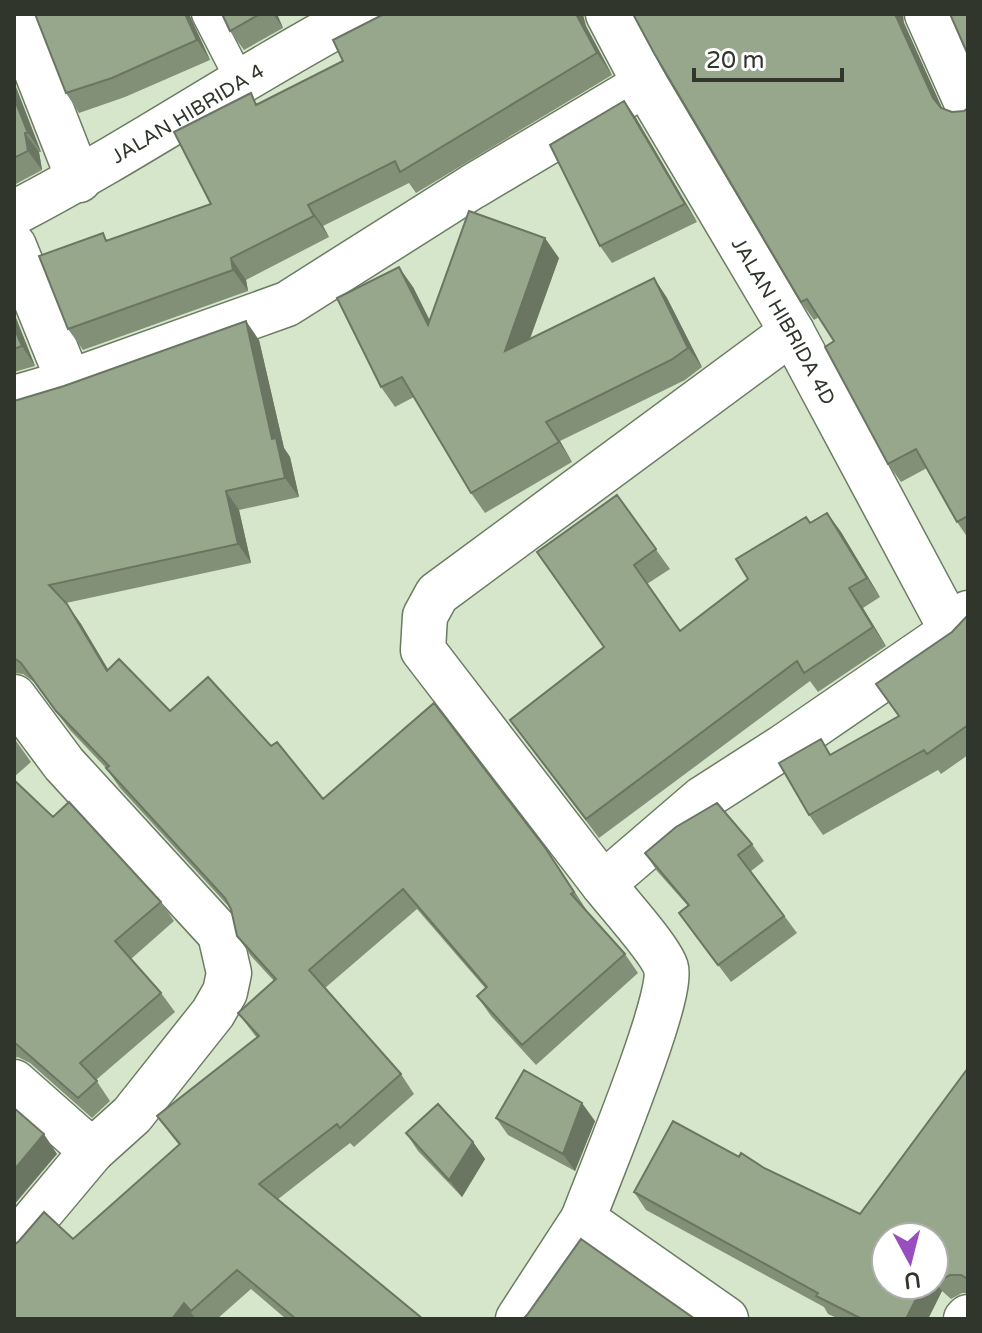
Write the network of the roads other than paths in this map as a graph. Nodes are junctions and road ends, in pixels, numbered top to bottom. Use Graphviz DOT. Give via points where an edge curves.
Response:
graph roads {
  1 [pos="14,14"];
  2 [pos="206,14"];
  3 [pos="359,14"];
  4 [pos="608,14"];
  5 [pos="927,14"];
  6 [pos="308,26"];
  7 [pos="241,82"];
  8 [pos="645,84"];
  9 [pos="968,106"];
  10 [pos="79,180"];
  11 [pos="14,213"];
  12 [pos="14,246"];
  13 [pos="792,332"];
  14 [pos="69,382"];
  15 [pos="14,398"];
  16 [pos="960,622"];
  17 [pos="14,697"];
  18 [pos="603,884"];
  19 [pos="14,1082"];
  20 [pos="92,1151"];
  21 [pos="583,1219"];
  22 [pos="14,1244"];
  23 [pos="518,1319"];
  24 [pos="726,1319"];
  1 -- 10 [label="street"];
  2 -- 7 [label="lane"];
  3 -- 6 [label="street, JALAN HIBRIDA 4"];
  4 -- 8 [label="street, JALAN HIBRIDA 4D"];
  5 -- 9 [label="street"];
  6 -- 7 [label="street, JALAN HIBRIDA 4"];
  7 -- 10 [label="street, JALAN HIBRIDA 4"];
  8 -- 13 [label="street, JALAN HIBRIDA 4D"];
  8 -- 14 [label="street" via="287,304"];
  10 -- 11 [label="street, JALAN HIBRIDA 4"];
  12 -- 14 [label="street"];
  13 -- 16 [label="street, JALAN HIBRIDA 4D"];
  13 -- 18 [label="street" via="437,594 425,616 423,650"];
  14 -- 15 [label="street"];
  16 -- 18 [label="street" via="702,799"];
  17 -- 20 [label="street" via="64,764 220,934 229,973 213,1013 132,1115"];
  18 -- 21 [label="street" via="667,969 666,990"];
  19 -- 20 [label="street"];
  20 -- 22 [label="street"];
  21 -- 23 [label="street"];
  21 -- 24 [label="street"];
}
